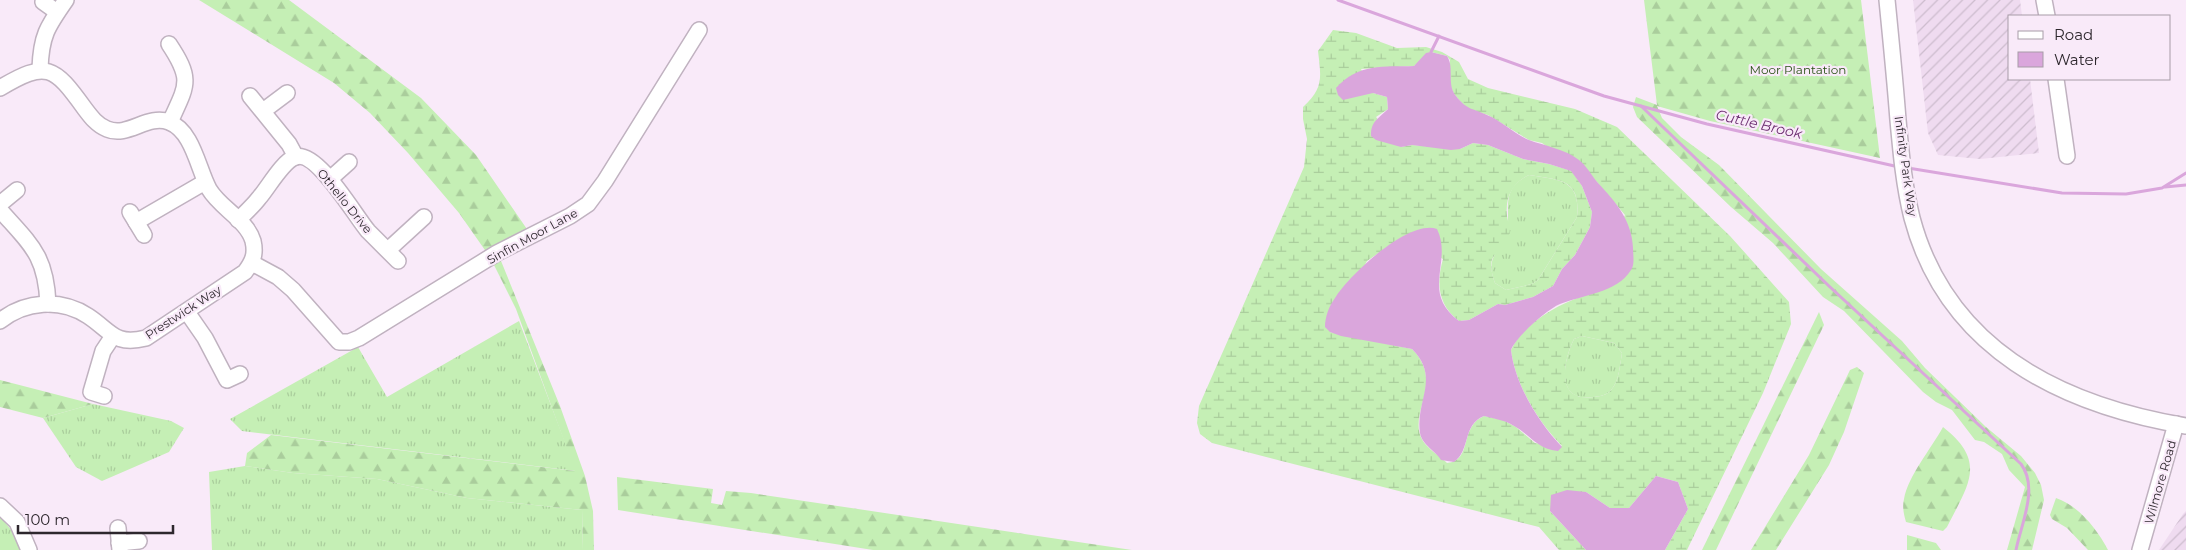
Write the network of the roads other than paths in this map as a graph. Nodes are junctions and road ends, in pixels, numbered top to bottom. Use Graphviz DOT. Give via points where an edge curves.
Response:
graph roads {
  1 [pos="1887,0"];
  2 [pos="2044,0"];
  3 [pos="43,2"];
  4 [pos="62,6"];
  5 [pos="2047,15"];
  6 [pos="699,30"];
  7 [pos="169,44"];
  8 [pos="40,69"];
  9 [pos="2056,80"];
  10 [pos="0,88"];
  11 [pos="287,93"];
  12 [pos="250,96"];
  13 [pos="263,111"];
  14 [pos="170,122"];
  15 [pos="296,156"];
  16 [pos="2067,156"];
  17 [pos="349,162"];
  18 [pos="330,179"];
  19 [pos="206,182"];
  20 [pos="17,190"];
  21 [pos="0,204"];
  22 [pos="0,210"];
  23 [pos="424,217"];
  24 [pos="238,220"];
  25 [pos="144,235"];
  26 [pos="252,263"];
  27 [pos="48,304"];
  28 [pos="187,312"];
  29 [pos="0,321"];
  30 [pos="113,336"];
  31 [pos="227,380"];
  32 [pos="91,393"];
  33 [pos="2181,425"];
  34 [pos="0,506"];
  35 [pos="119,540"];
  36 [pos="139,541"];
  37 [pos="29,550"];
  38 [pos="2140,550"];
  1 -- 33 [label="street, Infinity Park Way" via="1900,142 1912,216 1928,262 1947,295 1986,342 2028,373 2062,391 2112,409"];
  2 -- 5 [label="street"];
  3 -- 4 [label="street"];
  4 -- 8 [label="street" via="44,34"];
  6 -- 26 [label="street, Sinfin Moor Lane" via="588,204 497,253 349,342 339,342 334,338 294,290"];
  7 -- 14 [label="street" via="186,56 186,81"];
  8 -- 10 [label="street"];
  8 -- 14 [label="street" via="64,81 94,120 108,130 124,131 151,120"];
  9 -- 16 [label="street"];
  11 -- 13 [label="street"];
  12 -- 13 [label="street"];
  13 -- 15 [label="street"];
  14 -- 19 [label="street" via="183,132"];
  15 -- 18 [label="street, Othello Drive" via="310,160"];
  15 -- 24 [label="street"];
  17 -- 18 [label="street"];
  18 -- 23 [label="street, Othello Drive" via="355,215 393,255"];
  19 -- 24 [label="street" via="218,202"];
  19 -- 25 [label="street" via="133,217"];
  20 -- 21 [label="street"];
  22 -- 27 [label="street" via="37,254 47,279"];
  24 -- 26 [label="street" via="252,239 255,255"];
  26 -- 28 [label="street, Prestwick Way" via="245,272"];
  27 -- 29 [label="street, Prestwick Way" via="22,308"];
  27 -- 30 [label="street, Prestwick Way" via="78,311"];
  28 -- 30 [label="street, Prestwick Way" via="146,338 128,341"];
  28 -- 31 [label="street"];
  30 -- 32 [label="street" via="104,351"];
  33 -- 38 [label="street, Wilmore Road"];
  34 -- 37 [label="street" via="17,522"];
  35 -- 36 [label="street"];
}
